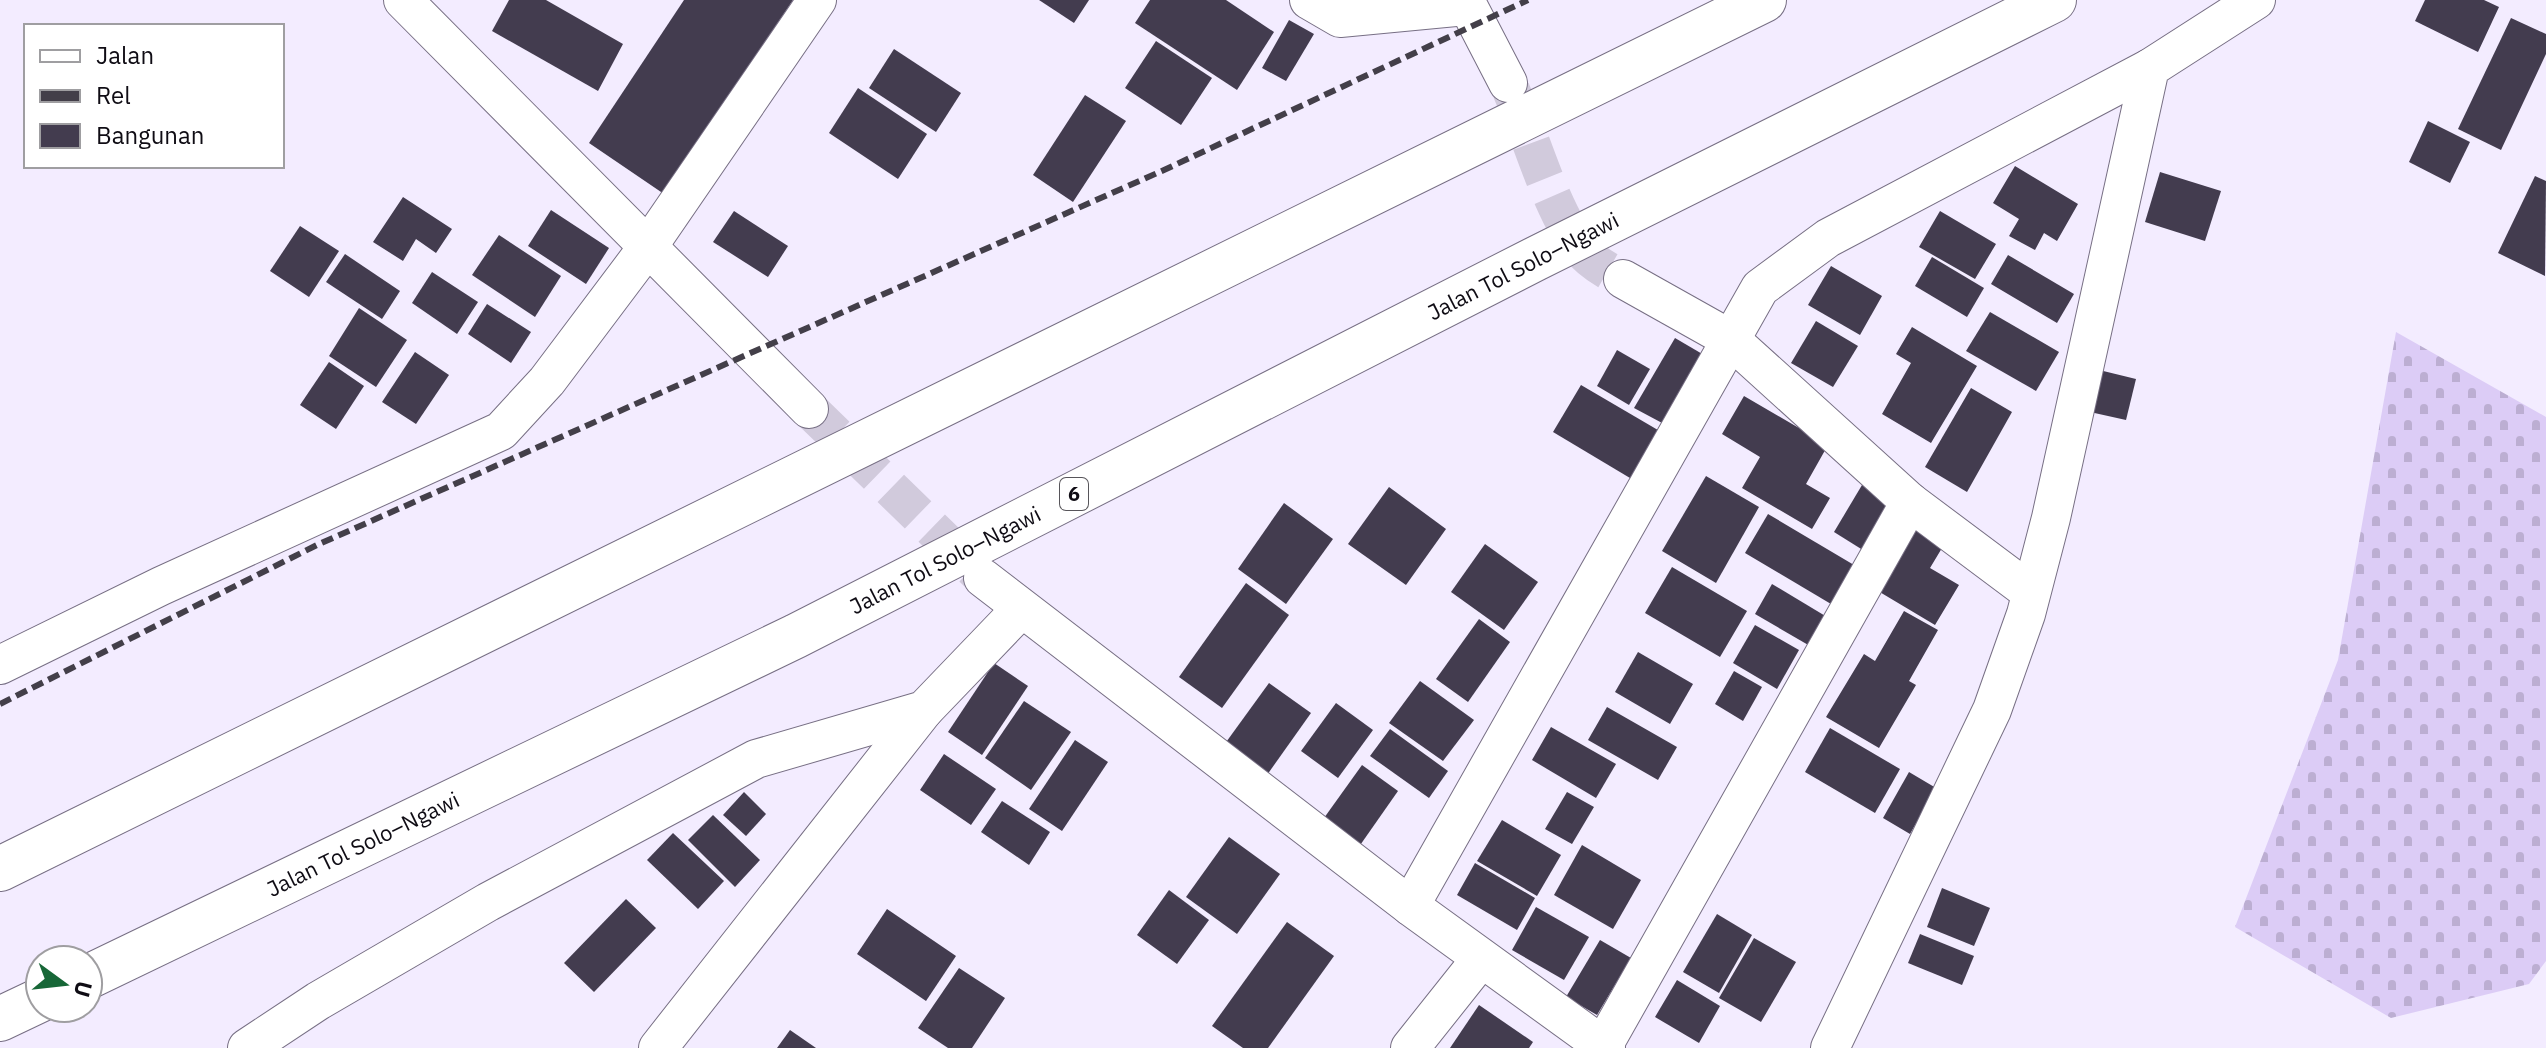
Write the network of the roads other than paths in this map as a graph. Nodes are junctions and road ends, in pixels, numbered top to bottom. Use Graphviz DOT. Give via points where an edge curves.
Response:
graph roads {
  1 [pos="403,0"];
  2 [pos="817,0"];
  3 [pos="1309,0"];
  4 [pos="1764,0"];
  5 [pos="2054,0"];
  6 [pos="2256,0"];
  7 [pos="1466,3"];
  8 [pos="2150,68"];
  9 [pos="1508,83"];
  10 [pos="647,248"];
  11 [pos="1623,279"];
  12 [pos="1730,339"];
  13 [pos="809,409"];
  14 [pos="1910,502"];
  15 [pos="983,578"];
  16 [pos="2029,591"];
  17 [pos="1020,610"];
  18 [pos="0,665"];
  19 [pos="924,710"];
  20 [pos="0,869"];
  21 [pos="1410,906"];
  22 [pos="1480,960"];
  23 [pos="104,969"];
  24 [pos="24,1008"];
  25 [pos="0,1019"];
  26 [pos="1605,1047"];
  27 [pos="247,1048"];
  28 [pos="658,1048"];
  29 [pos="1410,1048"];
  30 [pos="1830,1048"];
  1 -- 10 [label="street"];
  2 -- 10 [label="street"];
  3 -- 7 [label="street" via="1340,18"];
  4 -- 20 [label="highway"];
  5 -- 23 [label="highway, Jalan Tol Solo–Ngawi / 6" via="796,636"];
  6 -- 8 [label="street"];
  7 -- 9 [label="street"];
  8 -- 12 [label="street" via="1828,238 1760,288"];
  8 -- 16 [label="street" via="2051,518"];
  10 -- 13 [label="street"];
  10 -- 18 [label="street" via="547,381 501,431"];
  11 -- 12 [label="street"];
  12 -- 14 [label="street"];
  12 -- 21 [label="street"];
  14 -- 16 [label="street"];
  14 -- 26 [label="street"];
  15 -- 17 [label="street"];
  16 -- 30 [label="street" via="1992,710"];
  17 -- 19 [label="street"];
  17 -- 21 [label="street"];
  19 -- 27 [label="street" via="756,759 488,902"];
  19 -- 28 [label="street"];
  21 -- 22 [label="street"];
  22 -- 26 [label="street"];
  22 -- 29 [label="street"];
  24 -- 25 [label="highway"];
}
